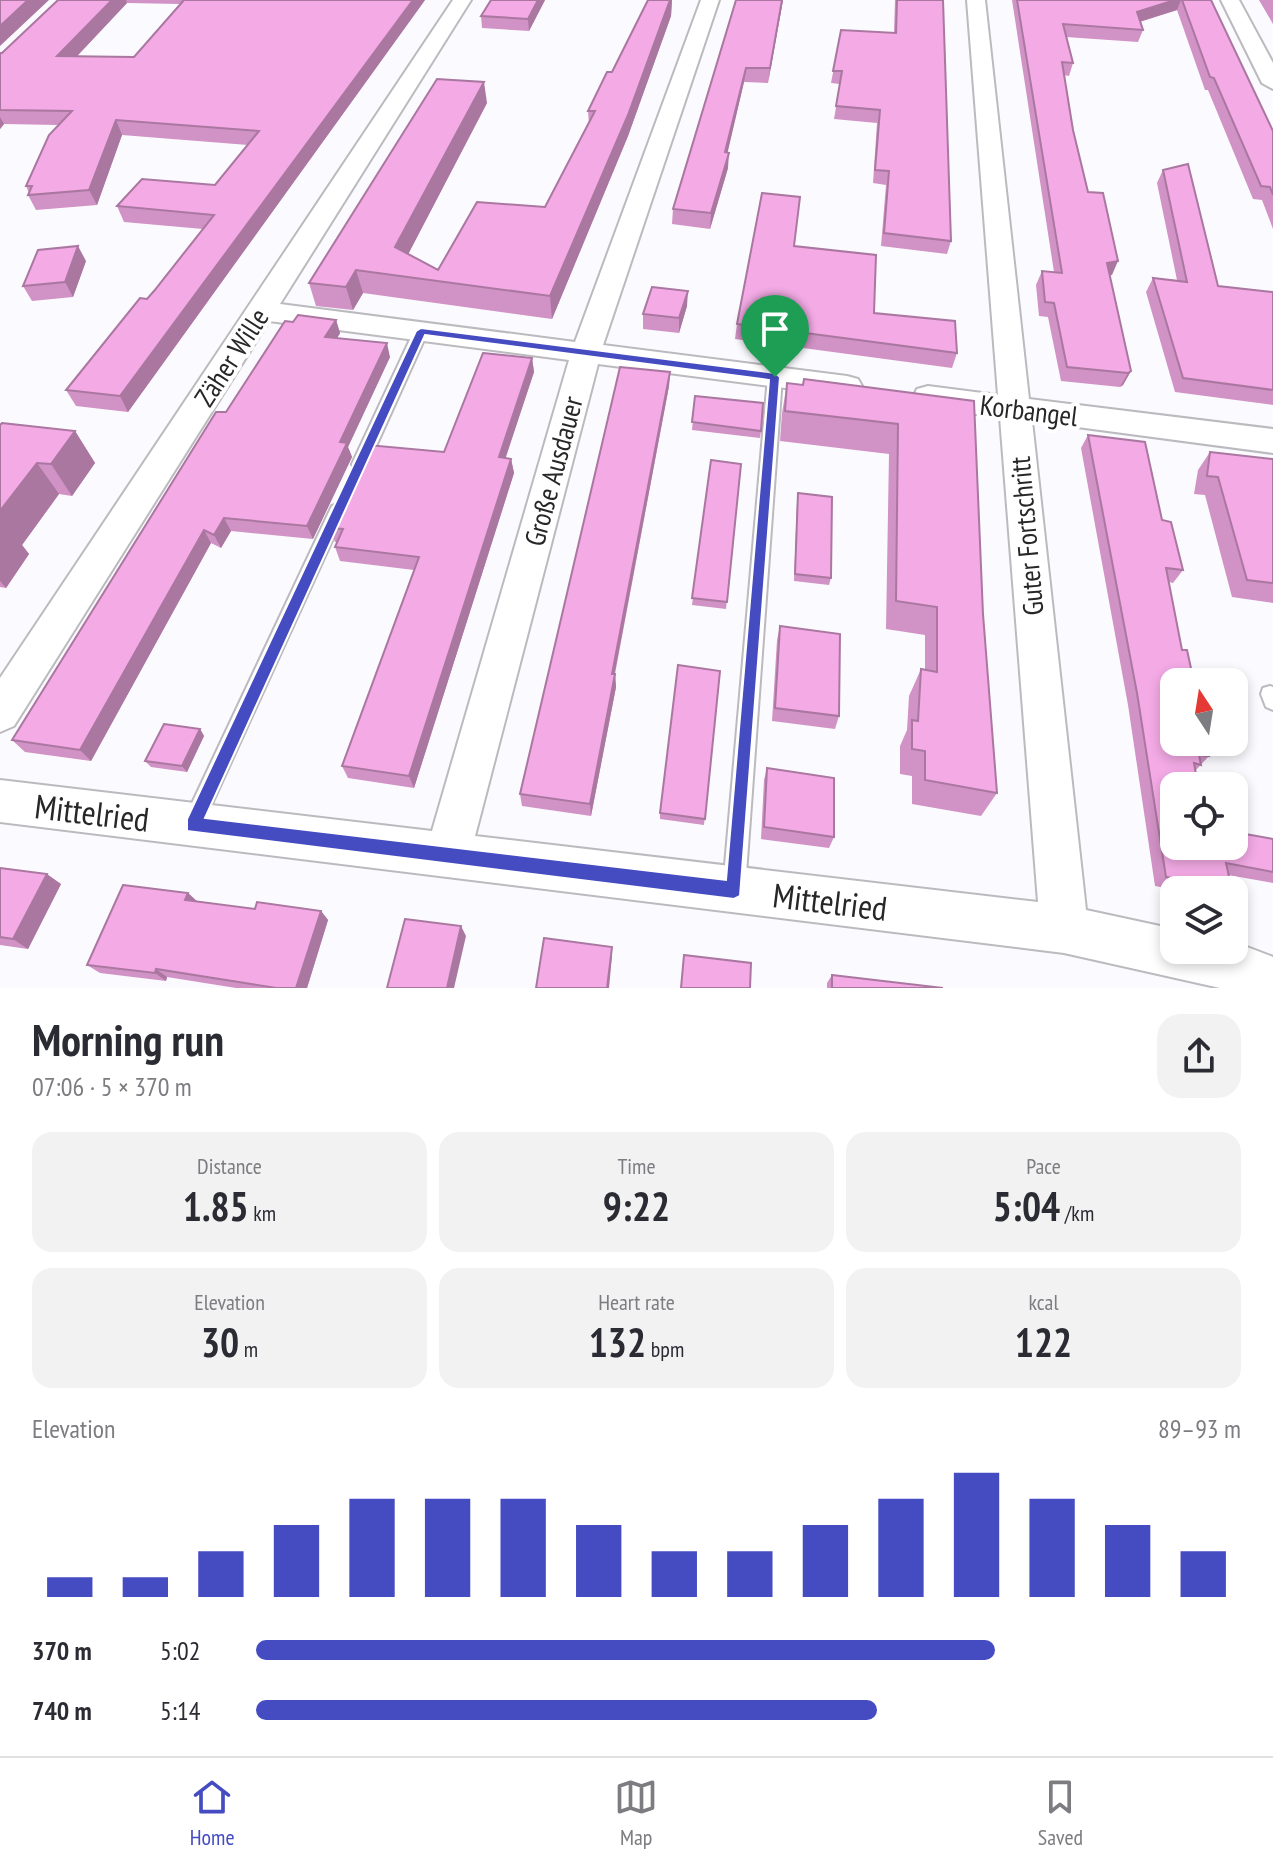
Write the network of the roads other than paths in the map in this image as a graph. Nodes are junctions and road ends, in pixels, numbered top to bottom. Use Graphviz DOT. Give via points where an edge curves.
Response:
graph roads {
  1 [pos="462,0"];
  2 [pos="710,0"];
  3 [pos="976,0"];
  4 [pos="1230,0"];
  5 [pos="1273,83"];
  6 [pos="261,311"];
  7 [pos="421,331"];
  8 [pos="586,352"];
  9 [pos="775,377"];
  10 [pos="1014,408"];
  11 [pos="1273,441"];
  12 [pos="0,713"];
  13 [pos="0,801"];
  14 [pos="193,825"];
  15 [pos="447,857"];
  16 [pos="734,890"];
  17 [pos="1064,929"];
  18 [pos="1273,984"];
  1 -- 6 [label="street, Zäher Wille"];
  2 -- 8 [label="street, Große Ausdauer"];
  3 -- 10 [label="street, Guter Fortschritt"];
  4 -- 5 [label="street"];
  6 -- 7 [label="street, Korbangel"];
  6 -- 12 [label="street, Zäher Wille"];
  7 -- 8 [label="street, Korbangel"];
  7 -- 14 [label="lane"];
  8 -- 9 [label="street, Korbangel"];
  8 -- 15 [label="street, Große Ausdauer"];
  9 -- 10 [label="street, Korbangel"];
  9 -- 16 [label="lane"];
  10 -- 11 [label="street, Korbangel"];
  10 -- 17 [label="street, Guter Fortschritt"];
  13 -- 14 [label="street, Mittelried"];
  14 -- 15 [label="street, Mittelried"];
  15 -- 16 [label="street, Mittelried"];
  16 -- 17 [label="street, Mittelried"];
  17 -- 18 [label="street, Mittelried" via="1249,970"];
}
